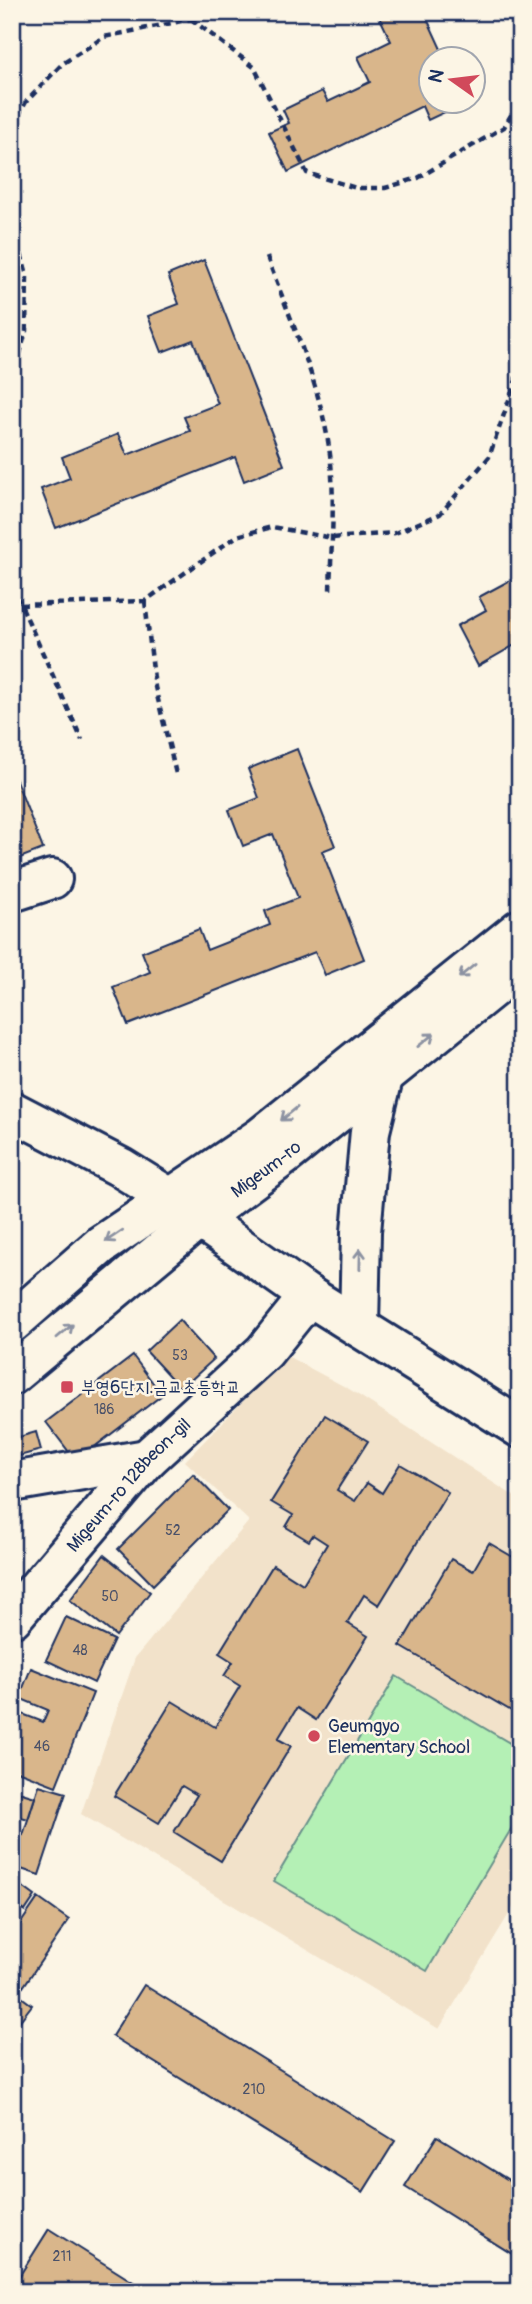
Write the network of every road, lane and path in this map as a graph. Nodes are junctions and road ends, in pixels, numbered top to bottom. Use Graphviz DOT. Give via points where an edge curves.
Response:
graph roads {
  1 [pos="201,12"];
  2 [pos="191,19"];
  3 [pos="520,100"];
  4 [pos="12,127"];
  5 [pos="12,219"];
  6 [pos="267,257"];
  7 [pos="519,295"];
  8 [pos="519,316"];
  9 [pos="12,370"];
  10 [pos="332,538"];
  11 [pos="12,585"];
  12 [pos="330,593"];
  13 [pos="145,601"];
  14 [pos="20,605"];
  15 [pos="82,740"];
  16 [pos="176,774"];
  17 [pos="52,879"];
  18 [pos="12,892"];
  19 [pos="520,929"];
  20 [pos="520,965"];
  21 [pos="384,1074"];
  22 [pos="12,1111"];
  23 [pos="185,1208"];
  24 [pos="309,1296"];
  25 [pos="12,1323"];
  26 [pos="359,1327"];
  27 [pos="12,1375"];
  28 [pos="520,1428"];
  29 [pos="147,1459"];
  30 [pos="12,1482"];
  31 [pos="12,1618"];
  1 -- 2 [label="path"];
  2 -- 3 [label="path" via="254,67 307,173 356,188 385,188 418,178 504,127"];
  2 -- 4 [label="path" via="104,37 62,64 26,102"];
  5 -- 9 [label="path" via="27,276 26,331"];
  6 -- 10 [label="path" via="316,390 331,462"];
  7 -- 8 [label="path"];
  8 -- 10 [label="path" via="516,380 489,457 440,514 395,533"];
  10 -- 12 [label="path"];
  10 -- 13 [label="path" via="272,527 237,536"];
  11 -- 14 [label="path"];
  13 -- 14 [label="path"];
  13 -- 16 [label="path" via="155,687"];
  14 -- 15 [label="path"];
  17 -- 18 [label="street"];
  19 -- 23 [label="street, Migeum-ro, one-way" via="261,1137"];
  21 -- 20 [label="street, Migeum-ro, one-way"];
  21 -- 23 [label="street, Migeum-ro" via="284,1156"];
  26 -- 21 [label="street, one-way" via="370,1131"];
  22 -- 23 [label="street" via="120,1167"];
  23 -- 24 [label="street"];
  23 -- 25 [label="street, Migeum-ro, one-way" via="101,1245"];
  27 -- 23 [label="street, Migeum-ro, one-way"];
  24 -- 26 [label="street"];
  24 -- 29 [label="street, Migeum-ro 128beon-gil" via="264,1352"];
  26 -- 28 [label="street"];
  29 -- 30 [label="street"];
  29 -- 31 [label="street, Migeum-ro 128beon-gil"];
}
